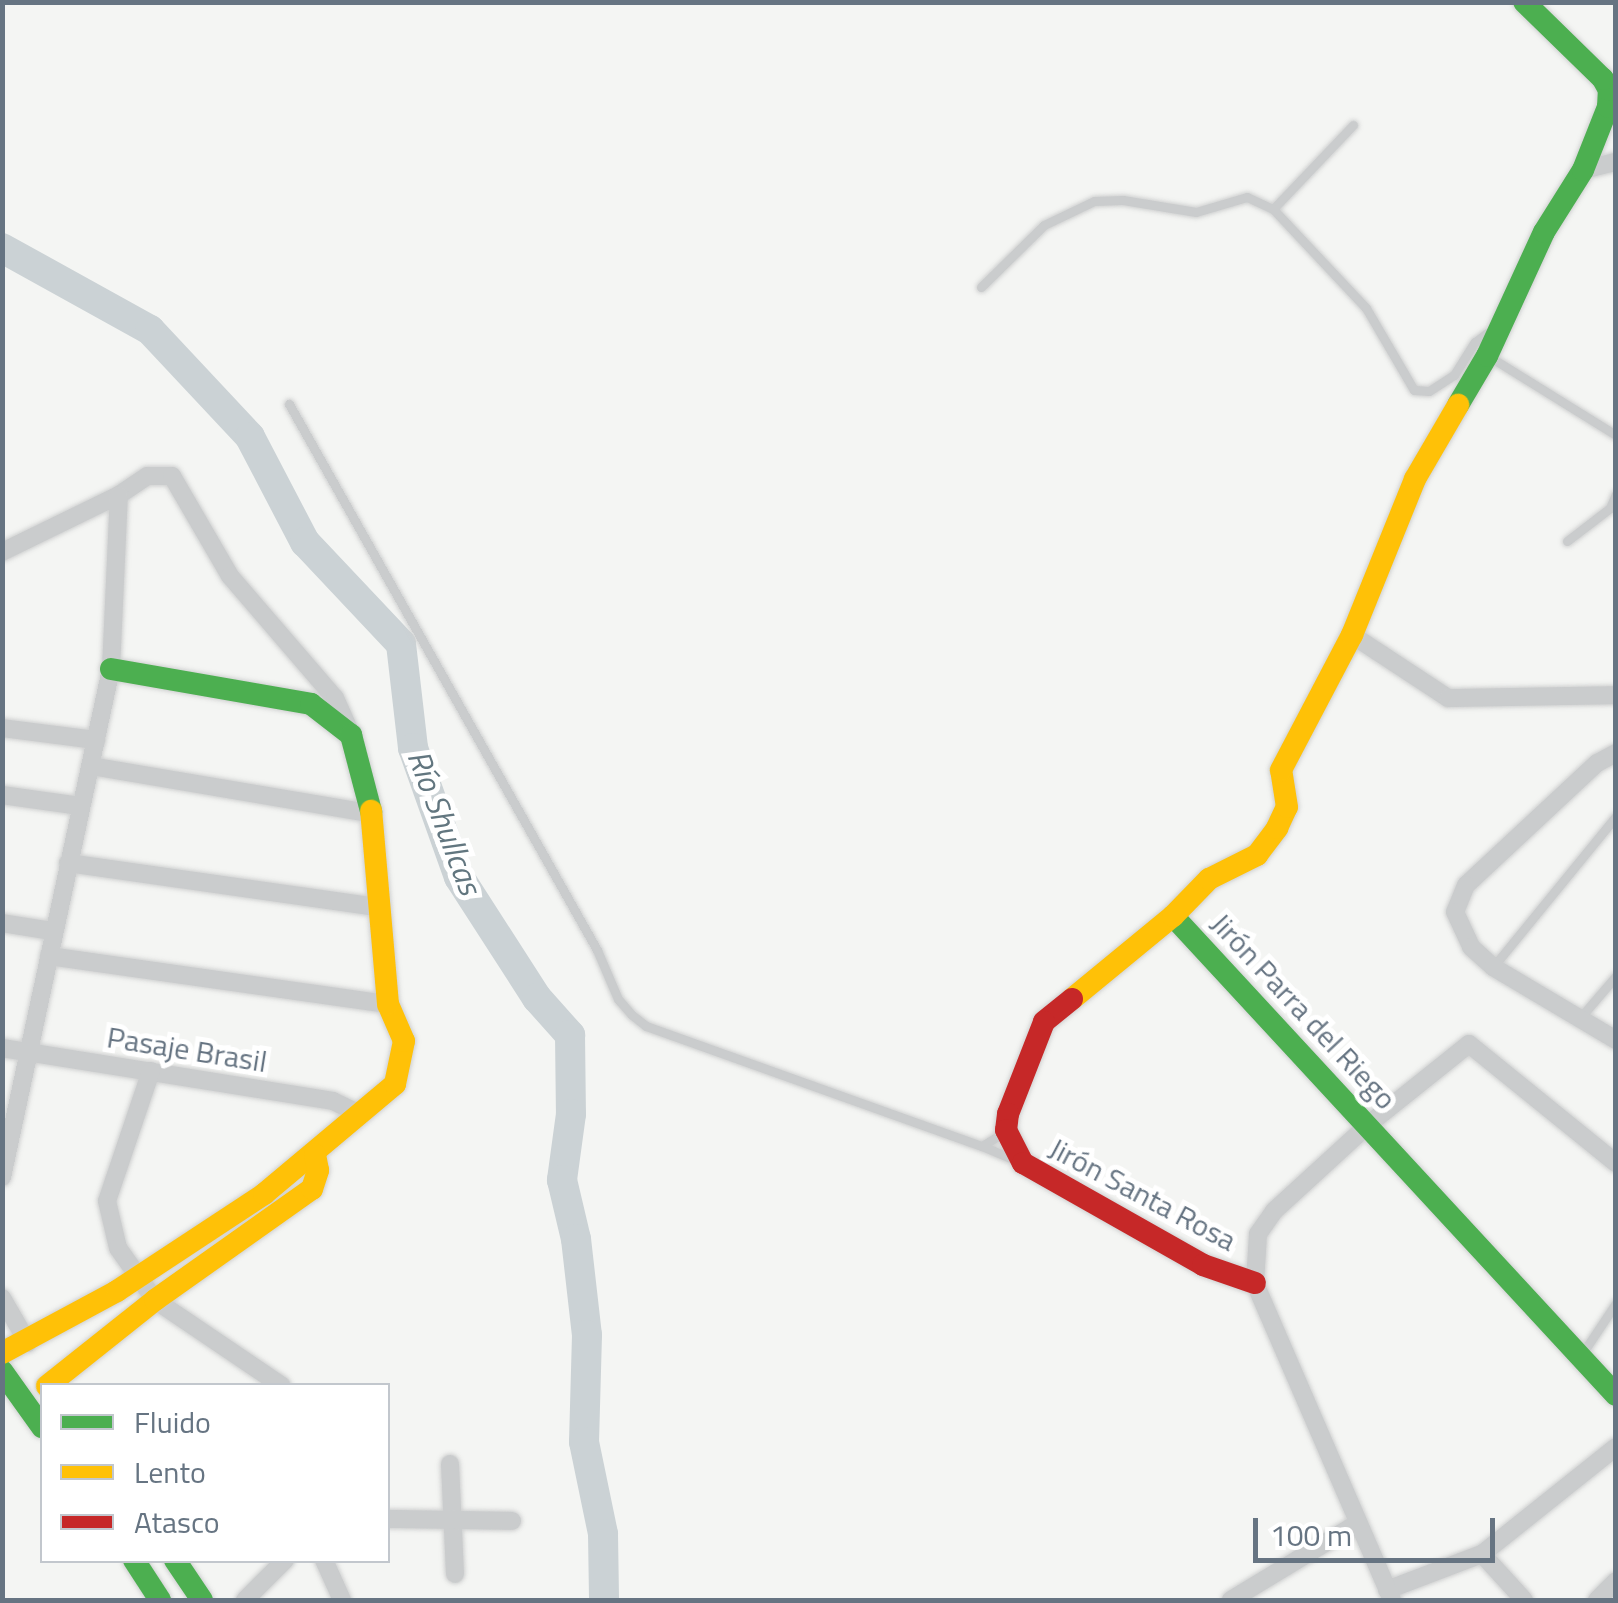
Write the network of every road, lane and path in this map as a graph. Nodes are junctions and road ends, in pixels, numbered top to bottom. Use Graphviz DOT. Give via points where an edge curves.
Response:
graph roads {
  1 [pos="1524,2"];
  2 [pos="1353,126"];
  3 [pos="1616,162"];
  4 [pos="1583,170"];
  5 [pos="1273,209"];
  6 [pos="982,287"];
  7 [pos="1499,326"];
  8 [pos="1487,356"];
  9 [pos="289,404"];
  10 [pos="1616,435"];
  11 [pos="1616,494"];
  12 [pos="119,495"];
  13 [pos="1567,541"];
  14 [pos="2,552"];
  15 [pos="1352,635"];
  16 [pos="111,669"];
  17 [pos="1616,694"];
  18 [pos="2,728"];
  19 [pos="352,735"];
  20 [pos="96,740"];
  21 [pos="1616,753"];
  22 [pos="91,766"];
  23 [pos="2,795"];
  24 [pos="80,806"];
  25 [pos="369,813"];
  26 [pos="1616,816"];
  27 [pos="68,863"];
  28 [pos="376,906"];
  29 [pos="1173,916"];
  30 [pos="2,924"];
  31 [pos="52,931"];
  32 [pos="48,956"];
  33 [pos="1494,967"];
  34 [pos="1616,976"];
  35 [pos="388,1004"];
  36 [pos="1580,1019"];
  37 [pos="1616,1040"];
  38 [pos="2,1048"];
  39 [pos="26,1051"];
  40 [pos="151,1072"];
  41 [pos="360,1114"];
  42 [pos="1369,1124"];
  43 [pos="1006,1130"];
  44 [pos="982,1146"];
  45 [pos="316,1154"];
  46 [pos="1023,1163"];
  47 [pos="1616,1163"];
  48 [pos="2,1177"];
  49 [pos="138,1277"];
  50 [pos="1254,1283"];
  51 [pos="2,1298"];
  52 [pos="155,1300"];
  53 [pos="1616,1303"];
  54 [pos="28,1343"];
  55 [pos="2,1353"];
  56 [pos="1581,1356"];
  57 [pos="2,1371"];
  58 [pos="46,1383"];
  59 [pos="278,1383"];
  60 [pos="38,1389"];
  61 [pos="1616,1395"];
  62 [pos="1616,1447"];
  63 [pos="450,1464"];
  64 [pos="390,1519"];
  65 [pos="454,1520"];
  66 [pos="512,1520"];
  67 [pos="1358,1522"];
  68 [pos="1482,1554"];
  69 [pos="136,1563"];
  70 [pos="177,1563"];
  71 [pos="282,1563"];
  72 [pos="325,1563"];
  73 [pos="455,1574"];
  74 [pos="1616,1582"];
  75 [pos="1390,1595"];
  76 [pos="160,1600"];
  77 [pos="202,1600"];
  78 [pos="245,1600"];
  79 [pos="342,1600"];
  80 [pos="1232,1600"];
  81 [pos="1524,1600"];
  82 [pos="1597,1600"];
  1 -- 4 [label="street, Jirón Parra del Riego" via="1609,90"];
  2 -- 5 [label="lane"];
  3 -- 4 [label="street"];
  4 -- 7 [label="street, Jirón Parra del Riego"];
  5 -- 6 [label="lane" via="1246,197 1196,212 1094,201 1044,225"];
  5 -- 7 [label="lane" via="1366,308 1414,390 1429,392 1454,375 1475,342"];
  7 -- 8 [label="street, Jirón Parra del Riego"];
  8 -- 10 [label="lane"];
  8 -- 15 [label="street, Jirón Parra del Riego" via="1415,478"];
  9 -- 44 [label="lane" via="632,1015 646,1026"];
  11 -- 13 [label="lane" via="1590,528"];
  12 -- 14 [label="street"];
  12 -- 16 [label="street"];
  12 -- 19 [label="street" via="155,474 177,481 230,576 335,698"];
  15 -- 17 [label="street" via="1448,698"];
  15 -- 29 [label="street, Jirón Parra del Riego" via="1281,770 1287,807 1265,848 1209,879"];
  16 -- 19 [label="street" via="294,699"];
  16 -- 20 [label="street"];
  18 -- 20 [label="street"];
  19 -- 25 [label="street" via="370,794"];
  20 -- 22 [label="street"];
  21 -- 33 [label="street" via="1597,763 1466,885 1456,912 1471,947"];
  22 -- 24 [label="street"];
  22 -- 25 [label="street"];
  23 -- 24 [label="street"];
  24 -- 27 [label="street"];
  25 -- 28 [label="street"];
  26 -- 33 [label="lane"];
  27 -- 28 [label="street"];
  27 -- 31 [label="street"];
  28 -- 35 [label="street"];
  29 -- 42 [label="street, Jirón Parra del Riego"];
  29 -- 43 [label="street" via="1044,1022"];
  30 -- 31 [label="street"];
  31 -- 32 [label="street"];
  32 -- 35 [label="street"];
  32 -- 39 [label="street"];
  33 -- 36 [label="street"];
  34 -- 36 [label="lane"];
  35 -- 41 [label="street" via="404,1040 402,1066 394,1084"];
  36 -- 37 [label="street"];
  38 -- 39 [label="street, Pasaje Brasil"];
  39 -- 40 [label="street, Pasaje Brasil"];
  39 -- 48 [label="street"];
  40 -- 41 [label="street, Pasaje Brasil" via="333,1101"];
  40 -- 49 [label="street" via="107,1201 118,1248"];
  41 -- 45 [label="street"];
  42 -- 47 [label="street, Jirón Santa Rosa" via="1469,1044"];
  42 -- 50 [label="street, Jirón Santa Rosa" via="1258,1234"];
  42 -- 56 [label="street, Jirón Parra del Riego"];
  43 -- 44 [label="lane"];
  43 -- 46 [label="street, Jirón Santa Rosa"];
  44 -- 46 [label="lane"];
  45 -- 49 [label="street"];
  45 -- 52 [label="street" via="312,1188"];
  46 -- 50 [label="street, Jirón Santa Rosa" via="1204,1265"];
  49 -- 52 [label="street"];
  49 -- 54 [label="street"];
  50 -- 67 [label="street, Jirón Santa Rosa"];
  51 -- 54 [label="street"];
  52 -- 58 [label="street"];
  52 -- 59 [label="street"];
  53 -- 56 [label="lane"];
  54 -- 55 [label="street"];
  54 -- 60 [label="street"];
  56 -- 61 [label="street, Jirón Parra del Riego"];
  57 -- 60 [label="street"];
  62 -- 68 [label="street"];
  63 -- 65 [label="street"];
  64 -- 65 [label="street"];
  65 -- 66 [label="street"];
  65 -- 73 [label="street"];
  67 -- 75 [label="street, Jirón Santa Rosa"];
  67 -- 80 [label="street"];
  68 -- 75 [label="street"];
  68 -- 81 [label="street"];
  69 -- 76 [label="street"];
  70 -- 77 [label="street"];
  71 -- 78 [label="street"];
  72 -- 79 [label="street"];
  74 -- 82 [label="street"];
}
